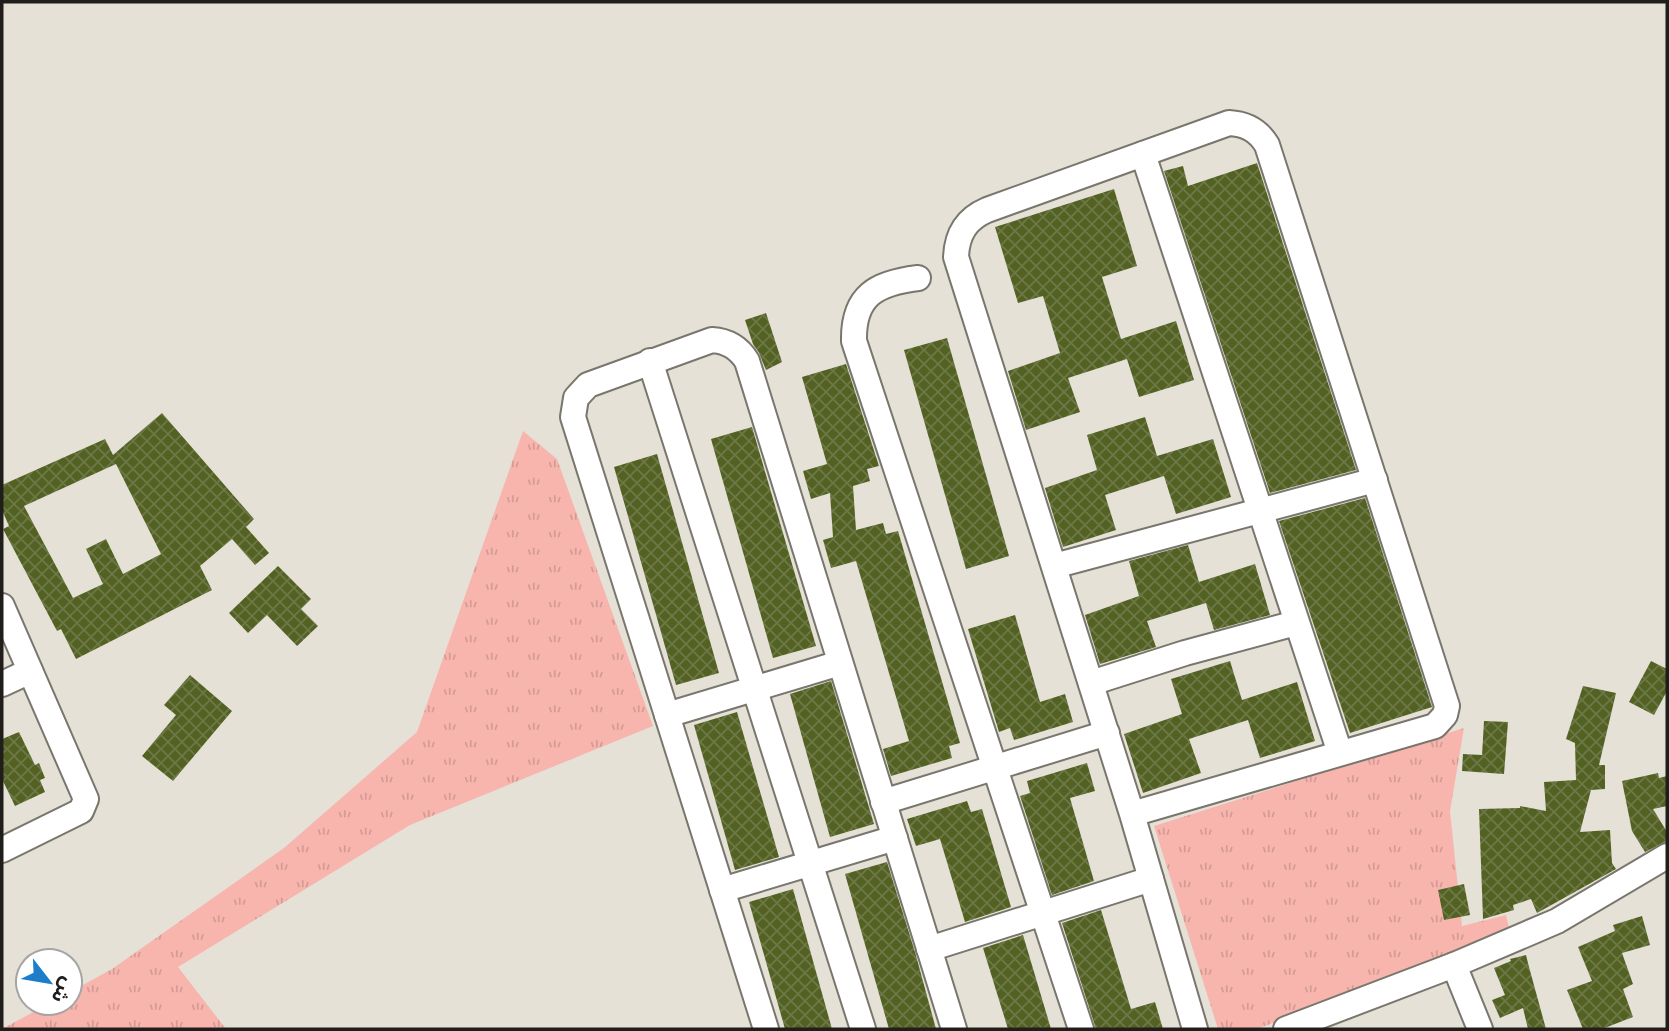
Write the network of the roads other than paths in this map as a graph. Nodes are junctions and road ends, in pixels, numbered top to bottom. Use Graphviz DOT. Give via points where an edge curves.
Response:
graph roads {
  1 [pos="1143,154"];
  2 [pos="918,278"];
  3 [pos="650,361"];
  4 [pos="1375,480"];
  5 [pos="1260,510"];
  6 [pos="1054,566"];
  7 [pos="2,606"];
  8 [pos="1296,623"];
  9 [pos="840,663"];
  10 [pos="30,671"];
  11 [pos="1091,683"];
  12 [pos="2,684"];
  13 [pos="754,689"];
  14 [pos="667,715"];
  15 [pos="1107,733"];
  16 [pos="1340,753"];
  17 [pos="994,768"];
  18 [pos="883,802"];
  19 [pos="1132,814"];
  20 [pos="895,838"];
  21 [pos="2,850"];
  22 [pos="1667,856"];
  23 [pos="810,864"];
  24 [pos="1151,879"];
  25 [pos="722,890"];
  26 [pos="1043,913"];
  27 [pos="929,949"];
  28 [pos="1454,965"];
  29 [pos="766,1029"];
  30 [pos="863,1029"];
  31 [pos="954,1029"];
  32 [pos="1081,1029"];
  33 [pos="1195,1029"];
  34 [pos="1286,1029"];
  35 [pos="1480,1029"];
  1 -- 4 [label="street" via="1229,124 1247,126 1262,137"];
  1 -- 5 [label="street"];
  1 -- 6 [label="street" via="978,214 964,228 957,247 956,257"];
  2 -- 17 [label="street" via="891,281 865,299 855,319 854,341"];
  3 -- 9 [label="street" via="712,340 729,343 743,354"];
  3 -- 13 [label="street"];
  3 -- 14 [label="street" via="587,385 576,398 573,417"];
  4 -- 5 [label="street"];
  4 -- 16 [label="street" via="1447,706 1435,726"];
  5 -- 6 [label="street"];
  5 -- 8 [label="street"];
  6 -- 11 [label="street"];
  7 -- 10 [label="street"];
  8 -- 11 [label="street"];
  8 -- 16 [label="street"];
  9 -- 13 [label="street"];
  9 -- 18 [label="street"];
  10 -- 12 [label="street"];
  10 -- 21 [label="street" via="85,792 85,806"];
  11 -- 15 [label="street"];
  13 -- 14 [label="street"];
  13 -- 23 [label="street"];
  14 -- 25 [label="street"];
  15 -- 17 [label="street"];
  15 -- 19 [label="street"];
  16 -- 19 [label="street"];
  17 -- 18 [label="street"];
  17 -- 26 [label="street"];
  18 -- 20 [label="street"];
  19 -- 24 [label="street"];
  20 -- 23 [label="street"];
  20 -- 27 [label="street"];
  22 -- 28 [label="street" via="1557,921"];
  23 -- 25 [label="street"];
  23 -- 30 [label="street"];
  24 -- 26 [label="street"];
  24 -- 33 [label="street"];
  25 -- 29 [label="street"];
  26 -- 27 [label="street"];
  26 -- 32 [label="street"];
  27 -- 31 [label="street"];
  28 -- 34 [label="street"];
  28 -- 35 [label="street"];
}
